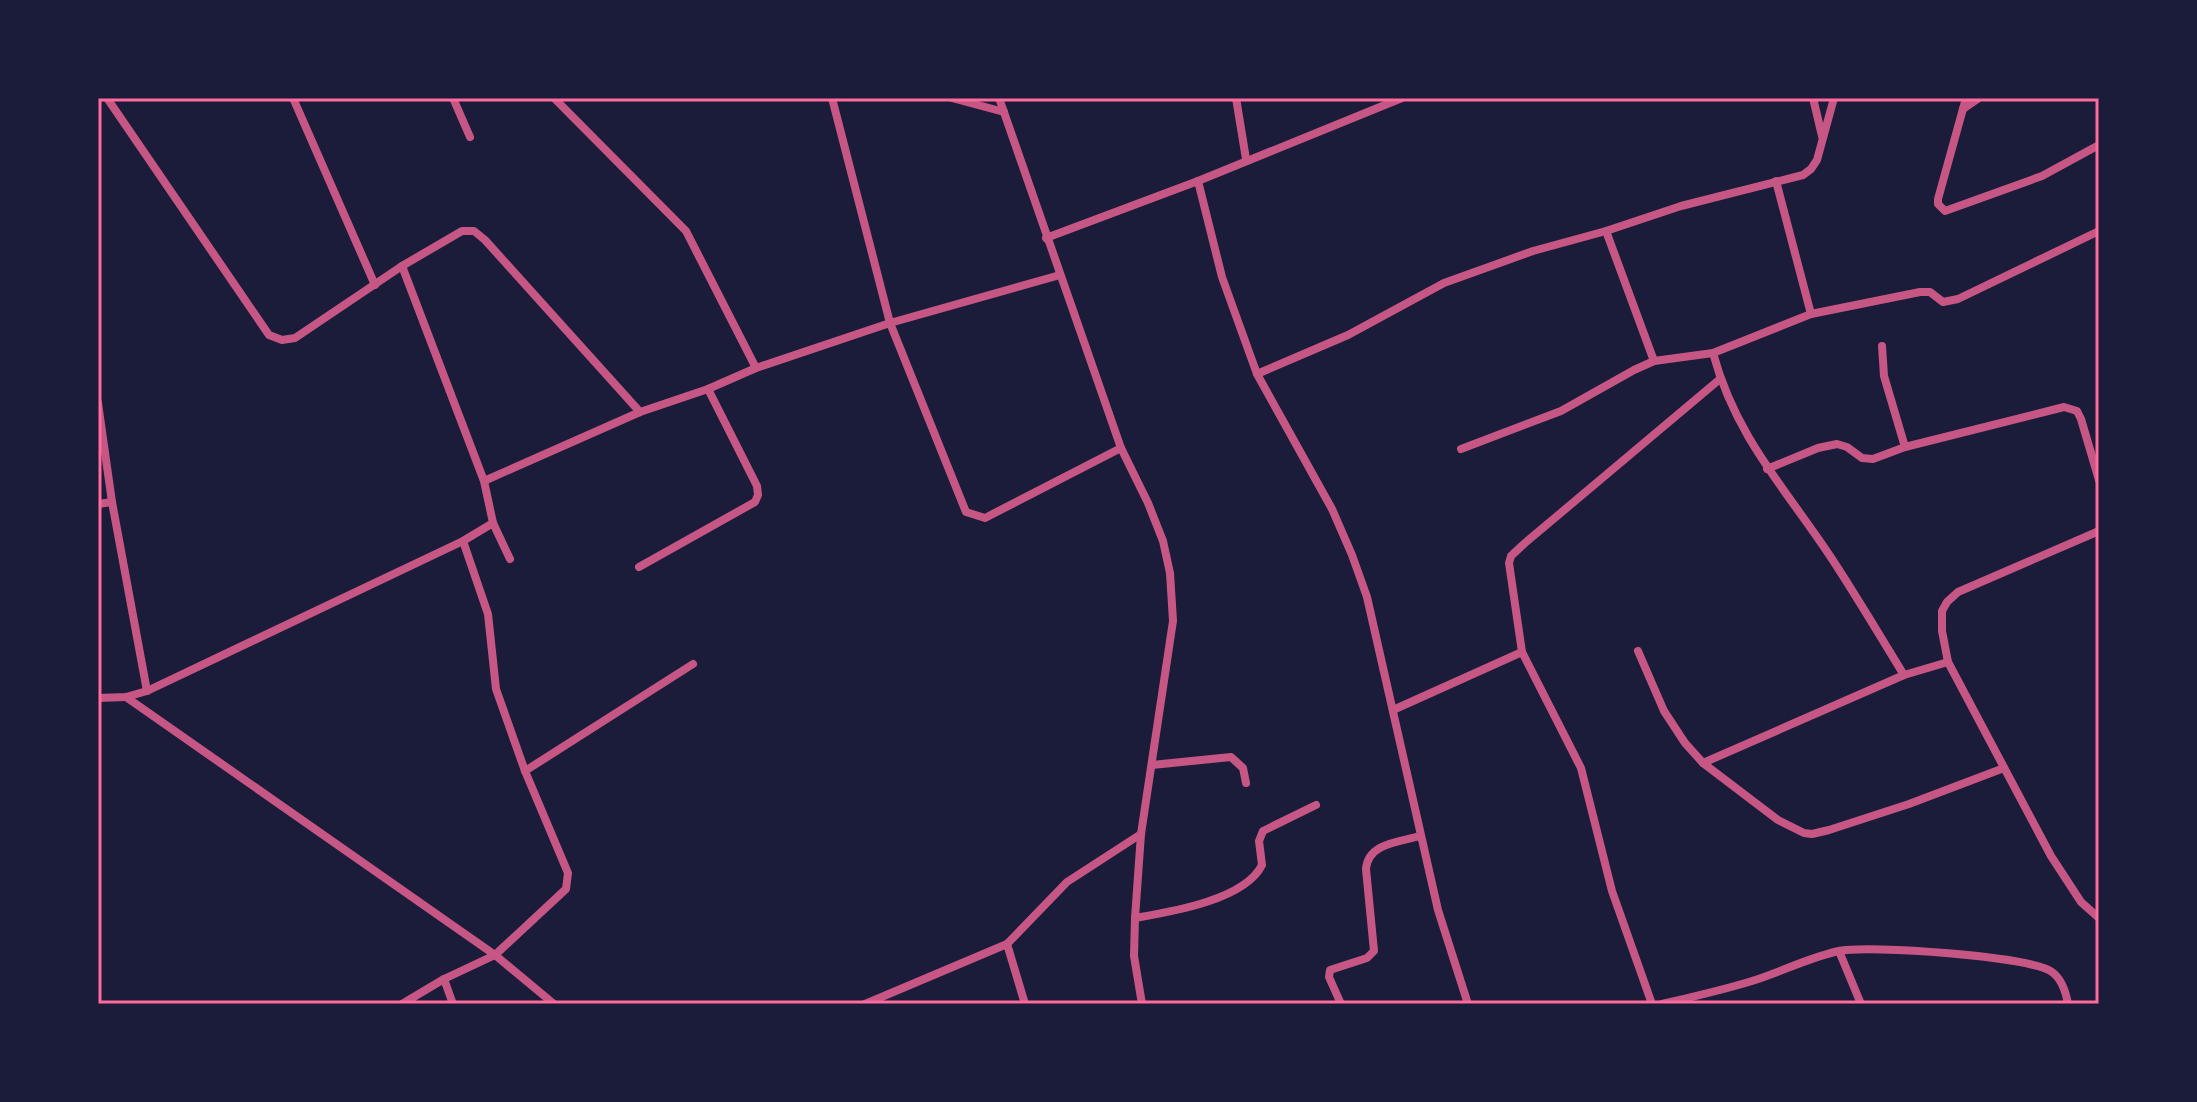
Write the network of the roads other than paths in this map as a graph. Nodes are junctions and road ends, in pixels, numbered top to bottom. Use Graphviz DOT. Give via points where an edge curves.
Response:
graph roads {
  1 [pos="107,98"];
  2 [pos="293,98"];
  3 [pos="453,98"];
  4 [pos="554,98"];
  5 [pos="832,98"];
  6 [pos="952,98"];
  7 [pos="999,98"];
  8 [pos="1236,98"];
  9 [pos="1402,98"];
  10 [pos="1813,98"];
  11 [pos="1834,98"];
  12 [pos="1966,98"];
  13 [pos="1979,98"];
  14 [pos="1962,109"];
  15 [pos="1004,112"];
  16 [pos="470,137"];
  17 [pos="1823,138"];
  18 [pos="2099,145"];
  19 [pos="1246,159"];
  20 [pos="1198,181"];
  21 [pos="1776,181"];
  22 [pos="1606,231"];
  23 [pos="2099,231"];
  24 [pos="1046,238"];
  25 [pos="402,266"];
  26 [pos="1060,275"];
  27 [pos="375,285"];
  28 [pos="1811,314"];
  29 [pos="890,323"];
  30 [pos="1882,346"];
  31 [pos="1713,353"];
  32 [pos="1654,361"];
  33 [pos="756,368"];
  34 [pos="1257,374"];
  35 [pos="1720,379"];
  36 [pos="708,389"];
  37 [pos="98,403"];
  38 [pos="640,412"];
  39 [pos="1905,447"];
  40 [pos="1121,448"];
  41 [pos="1461,449"];
  42 [pos="1767,469"];
  43 [pos="2099,480"];
  44 [pos="484,481"];
  45 [pos="112,502"];
  46 [pos="98,504"];
  47 [pos="493,523"];
  48 [pos="2099,531"];
  49 [pos="463,541"];
  50 [pos="510,559"];
  51 [pos="639,567"];
  52 [pos="1638,651"];
  53 [pos="1522,652"];
  54 [pos="1948,662"];
  55 [pos="693,664"];
  56 [pos="1904,675"];
  57 [pos="147,691"];
  58 [pos="126,697"];
  59 [pos="98,698"];
  60 [pos="1393,710"];
  61 [pos="1703,763"];
  62 [pos="1152,765"];
  63 [pos="2004,768"];
  64 [pos="525,771"];
  65 [pos="1246,783"];
  66 [pos="1316,805"];
  67 [pos="1141,834"];
  68 [pos="1420,836"];
  69 [pos="1135,918"];
  70 [pos="2099,918"];
  71 [pos="1007,944"];
  72 [pos="1839,951"];
  73 [pos="495,955"];
  74 [pos="444,979"];
  75 [pos="884,1000"];
  76 [pos="402,1004"];
  77 [pos="453,1004"];
  78 [pos="554,1004"];
  79 [pos="865,1004"];
  80 [pos="1025,1004"];
  81 [pos="1142,1004"];
  82 [pos="1341,1004"];
  83 [pos="1468,1004"];
  84 [pos="1652,1004"];
  85 [pos="1662,1004"];
  86 [pos="1861,1004"];
  87 [pos="2068,1004"];
  1 -- 27 [label="street" via="269,335 295,338"];
  2 -- 27 [label="street"];
  3 -- 16 [label="street"];
  4 -- 33 [label="street" via="686,231"];
  5 -- 29 [label="street"];
  6 -- 15 [label="street"];
  7 -- 15 [label="street"];
  8 -- 19 [label="street"];
  9 -- 19 [label="street"];
  10 -- 17 [label="street"];
  11 -- 17 [label="street"];
  12 -- 14 [label="street"];
  13 -- 14 [label="street"];
  14 -- 18 [label="street" via="1938,199 1945,211 2042,176"];
  15 -- 24 [label="street"];
  17 -- 21 [label="street" via="1811,169"];
  19 -- 20 [label="street"];
  20 -- 24 [label="street"];
  20 -- 34 [label="street" via="1222,277"];
  21 -- 22 [label="street"];
  21 -- 28 [label="street"];
  22 -- 32 [label="street"];
  22 -- 34 [label="street" via="1444,283 1348,335"];
  23 -- 28 [label="street" via="1958,299 1943,302 1920,292"];
  24 -- 26 [label="street"];
  25 -- 27 [label="street"];
  25 -- 38 [label="street" via="462,231 474,231"];
  25 -- 44 [label="street"];
  26 -- 29 [label="street"];
  26 -- 40 [label="street"];
  28 -- 31 [label="street"];
  29 -- 33 [label="street"];
  29 -- 40 [label="street" via="966,512 985,518"];
  30 -- 39 [label="street" via="1884,376"];
  31 -- 32 [label="street"];
  31 -- 35 [label="street"];
  32 -- 41 [label="street" via="1561,411"];
  33 -- 36 [label="street"];
  34 -- 60 [label="street" via="1352,555"];
  35 -- 42 [label="street"];
  35 -- 53 [label="street" via="1511,556"];
  36 -- 38 [label="street"];
  36 -- 51 [label="street" via="758,495 755,502"];
  37 -- 45 [label="street"];
  38 -- 44 [label="street"];
  39 -- 42 [label="street" via="1866,459 1843,445 1828,445"];
  39 -- 43 [label="street" via="2068,407 2081,419"];
  40 -- 62 [label="street" via="1163,541 1170,573 1173,621"];
  42 -- 56 [label="street" via="1831,558"];
  44 -- 47 [label="street"];
  45 -- 46 [label="street"];
  45 -- 57 [label="street"];
  47 -- 49 [label="street"];
  47 -- 50 [label="street"];
  48 -- 54 [label="street" via="1958,592 1947,602 1941,620"];
  49 -- 57 [label="street"];
  49 -- 64 [label="street" via="488,614 496,689"];
  52 -- 61 [label="street" via="1664,711"];
  53 -- 60 [label="street"];
  53 -- 84 [label="street" via="1581,768 1612,891"];
  54 -- 56 [label="street"];
  54 -- 63 [label="street"];
  55 -- 64 [label="street"];
  56 -- 61 [label="street"];
  57 -- 58 [label="street"];
  58 -- 59 [label="street"];
  58 -- 73 [label="street"];
  60 -- 68 [label="street"];
  61 -- 63 [label="street" via="1778,820 1812,834"];
  62 -- 65 [label="street" via="1231,757 1243,768"];
  62 -- 67 [label="street"];
  63 -- 70 [label="street" via="2051,856 2081,902"];
  64 -- 73 [label="street" via="569,880 566,889"];
  66 -- 69 [label="street" via="1263,831 1262,865 1252,880 1197,906"];
  67 -- 69 [label="street"];
  67 -- 71 [label="street" via="1067,882"];
  68 -- 82 [label="street" via="1375,849 1368,858 1374,951 1330,970"];
  68 -- 83 [label="street"];
  69 -- 81 [label="street" via="1134,956"];
  71 -- 75 [label="street"];
  71 -- 80 [label="street"];
  72 -- 85 [label="street" via="1750,982"];
  72 -- 86 [label="street"];
  72 -- 87 [label="street" via="1937,952 2045,968 2058,978"];
  73 -- 74 [label="street"];
  73 -- 78 [label="street"];
  74 -- 76 [label="street"];
  74 -- 77 [label="street"];
  75 -- 79 [label="street"];
}
